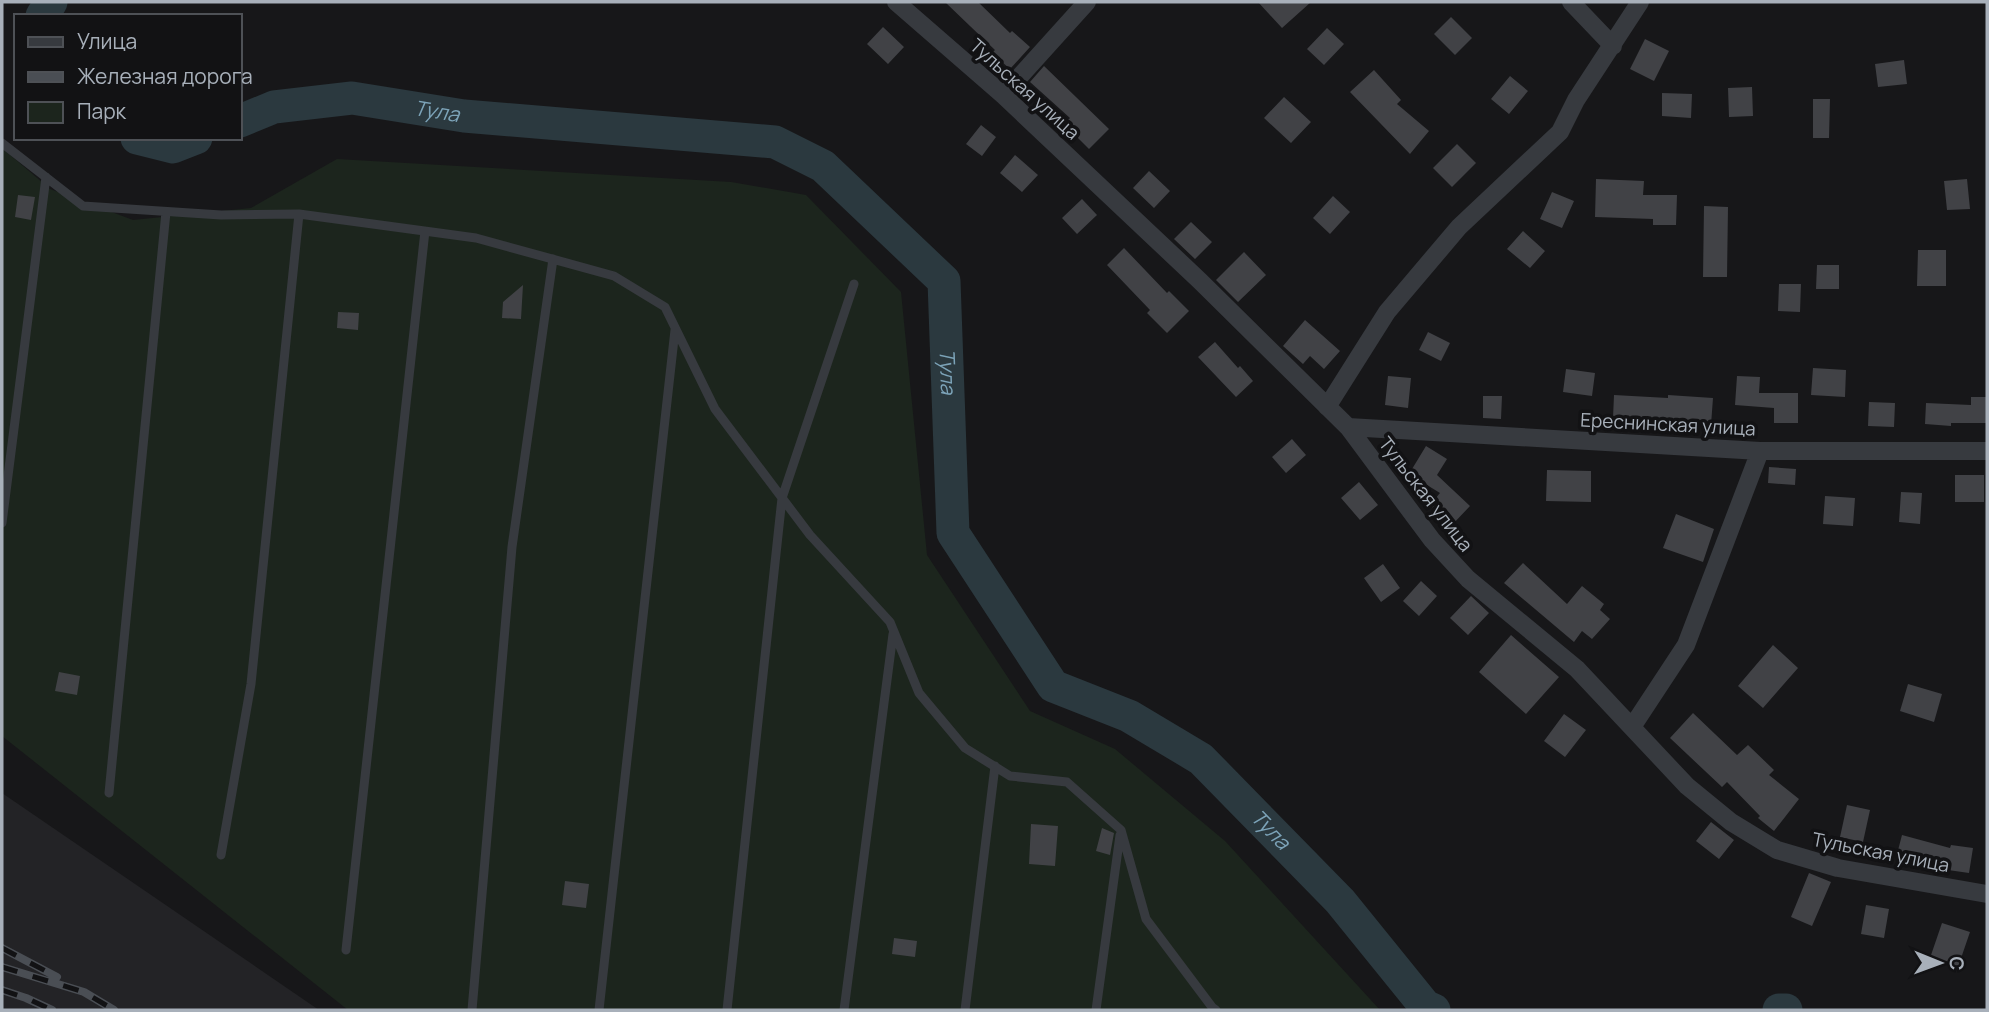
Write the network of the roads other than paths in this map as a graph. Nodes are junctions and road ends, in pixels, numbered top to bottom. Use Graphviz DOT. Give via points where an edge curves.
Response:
graph roads {
  1 [pos="896,2"];
  2 [pos="1087,2"];
  3 [pos="1572,2"];
  4 [pos="1640,2"];
  5 [pos="1613,46"];
  6 [pos="1003,96"];
  7 [pos="2,143"];
  8 [pos="46,177"];
  9 [pos="166,212"];
  10 [pos="299,214"];
  11 [pos="425,231"];
  12 [pos="554,259"];
  13 [pos="854,284"];
  14 [pos="675,329"];
  15 [pos="1327,407"];
  16 [pos="1348,427"];
  17 [pos="1760,451"];
  18 [pos="1987,451"];
  19 [pos="782,498"];
  20 [pos="2,523"];
  21 [pos="894,632"];
  22 [pos="1632,727"];
  23 [pos="995,766"];
  24 [pos="109,793"];
  25 [pos="1121,830"];
  26 [pos="221,855"];
  27 [pos="1987,894"];
  28 [pos="346,950"];
  29 [pos="472,1010"];
  30 [pos="599,1010"];
  31 [pos="727,1010"];
  32 [pos="844,1010"];
  33 [pos="965,1010"];
  34 [pos="1096,1010"];
  35 [pos="1216,1010"];
  1 -- 6 [label="street, Тульская улица"];
  2 -- 6 [label="street"];
  3 -- 5 [label="street"];
  4 -- 5 [label="street"];
  5 -- 15 [label="street" via="1560,132 1459,227 1387,312"];
  6 -- 15 [label="street, Тульская улица"];
  7 -- 8 [label="lane"];
  8 -- 9 [label="lane" via="83,206"];
  8 -- 20 [label="lane"];
  9 -- 10 [label="lane"];
  9 -- 24 [label="lane"];
  10 -- 11 [label="lane"];
  10 -- 26 [label="lane" via="251,684"];
  11 -- 12 [label="lane" via="476,238"];
  11 -- 28 [label="lane"];
  12 -- 14 [label="lane" via="614,276 664,307"];
  12 -- 29 [label="lane" via="512,547"];
  13 -- 19 [label="lane"];
  14 -- 19 [label="lane" via="715,409"];
  14 -- 30 [label="lane"];
  15 -- 16 [label="street, Тульская улица"];
  16 -- 17 [label="street, Ереснинская улица"];
  16 -- 22 [label="street, Тульская улица" via="1432,540 1468,579 1577,669"];
  17 -- 18 [label="street, Ереснинская улица"];
  17 -- 22 [label="street" via="1686,645"];
  19 -- 21 [label="lane"];
  19 -- 31 [label="lane"];
  21 -- 23 [label="lane" via="919,693 965,748"];
  21 -- 32 [label="lane"];
  22 -- 27 [label="street, Тульская улица" via="1687,786 1731,822 1777,850 1838,868"];
  23 -- 25 [label="lane" via="1010,776 1067,782"];
  23 -- 33 [label="lane"];
  25 -- 34 [label="lane"];
  25 -- 35 [label="lane" via="1146,919"];
}
